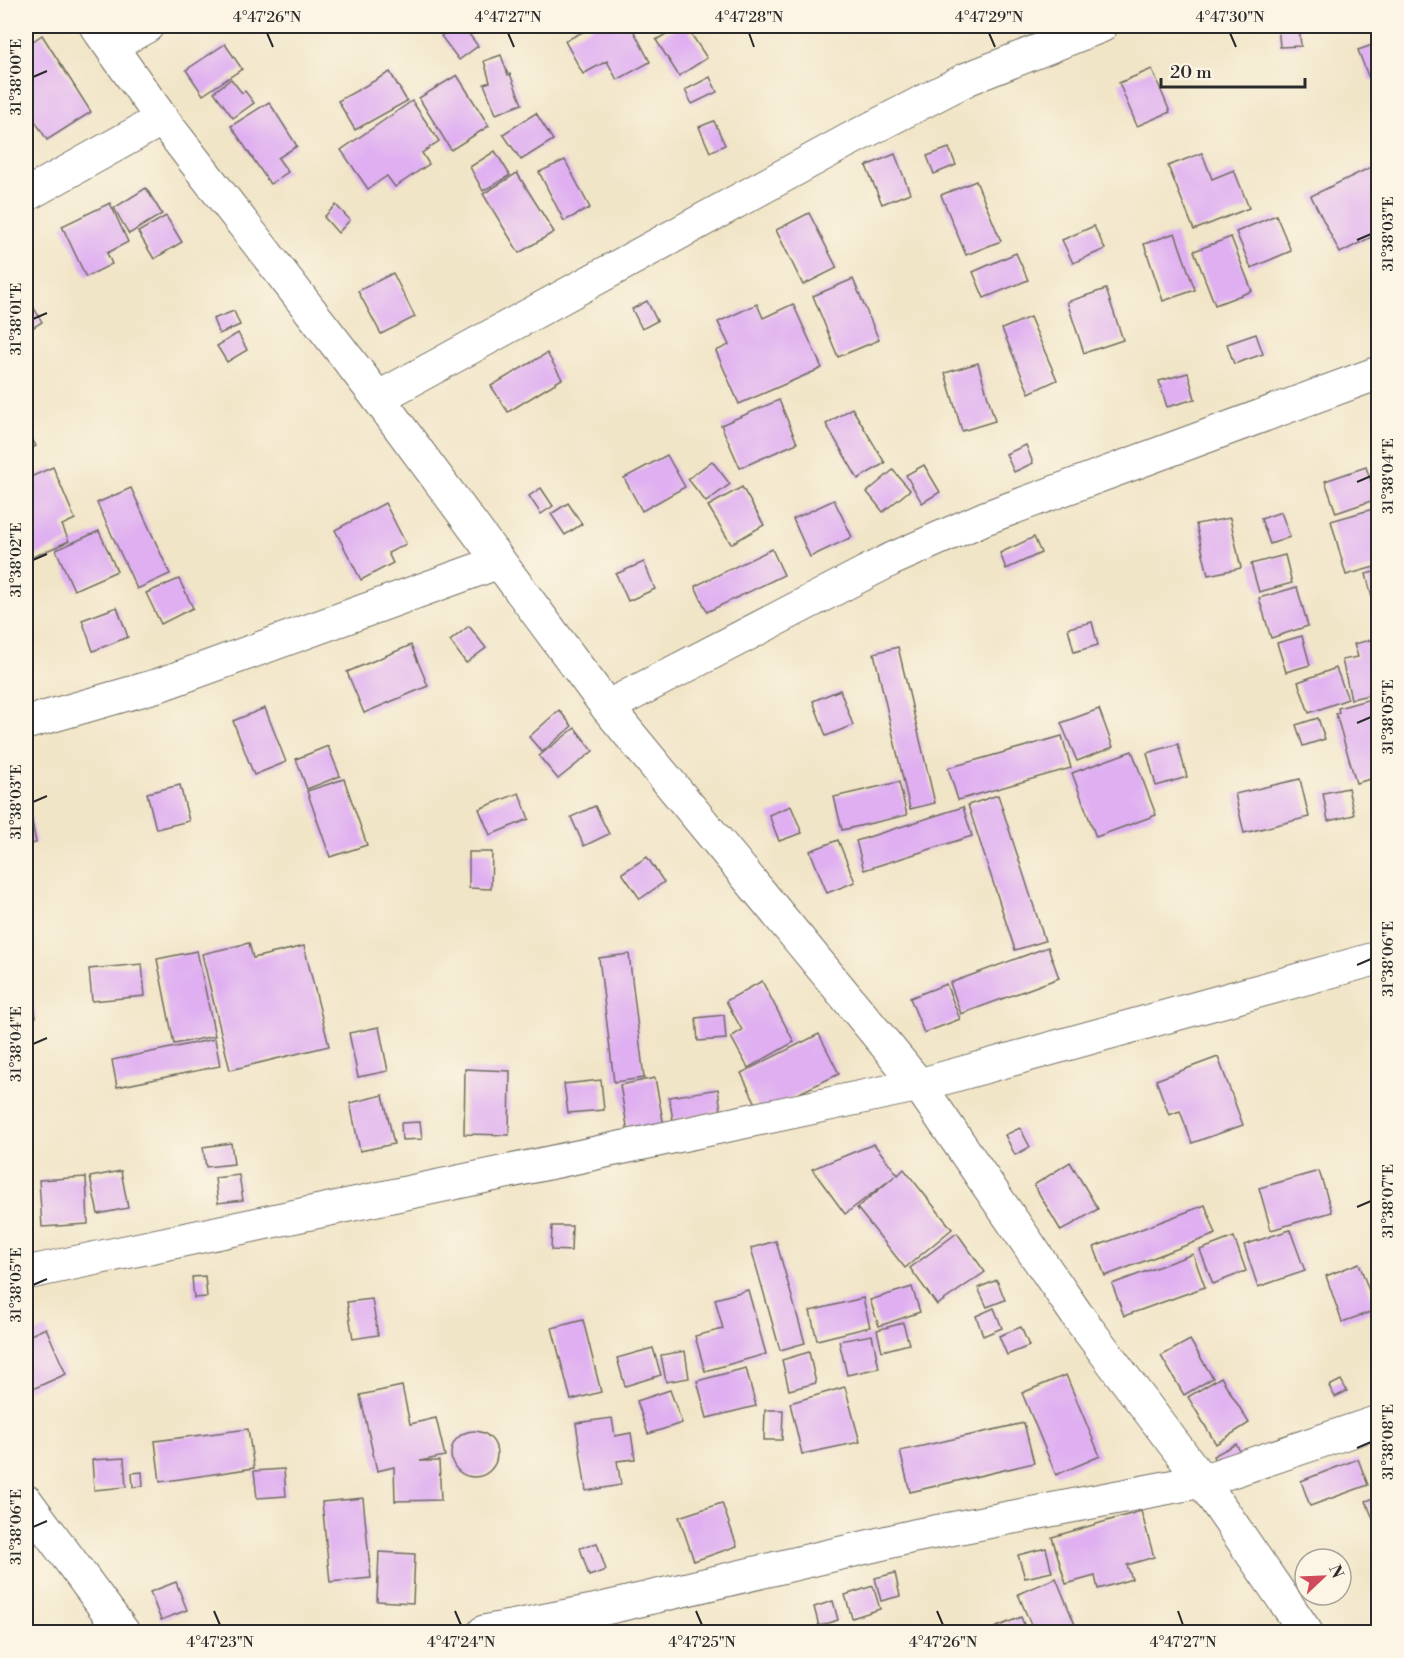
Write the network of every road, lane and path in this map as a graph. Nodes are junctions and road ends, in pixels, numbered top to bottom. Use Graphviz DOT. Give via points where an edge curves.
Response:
graph roads {
  1 [pos="147,26"];
  2 [pos="1101,26"];
  3 [pos="104,36"];
  4 [pos="162,119"];
  5 [pos="26,195"];
  6 [pos="1378,373"];
  7 [pos="378,398"];
  8 [pos="499,562"];
  9 [pos="607,707"];
  10 [pos="26,723"];
  11 [pos="1378,958"];
  12 [pos="919,1085"];
  13 [pos="26,1273"];
  14 [pos="1378,1422"];
  15 [pos="1202,1481"];
  16 [pos="26,1501"];
  17 [pos="123,1632"];
  18 [pos="484,1632"];
  19 [pos="1306,1632"];
  1 -- 3 [label="street"];
  2 -- 7 [label="street" via="967,78"];
  3 -- 4 [label="street"];
  4 -- 5 [label="street"];
  4 -- 7 [label="street"];
  6 -- 9 [label="street" via="984,518 890,560"];
  7 -- 8 [label="street"];
  8 -- 9 [label="street"];
  8 -- 10 [label="street" via="159,685"];
  9 -- 12 [label="street"];
  11 -- 12 [label="street"];
  12 -- 13 [label="street"];
  12 -- 15 [label="street" via="1077,1315"];
  14 -- 15 [label="street"];
  15 -- 18 [label="street" via="914,1536 594,1611"];
  15 -- 19 [label="street"];
  16 -- 17 [label="street"];
}
